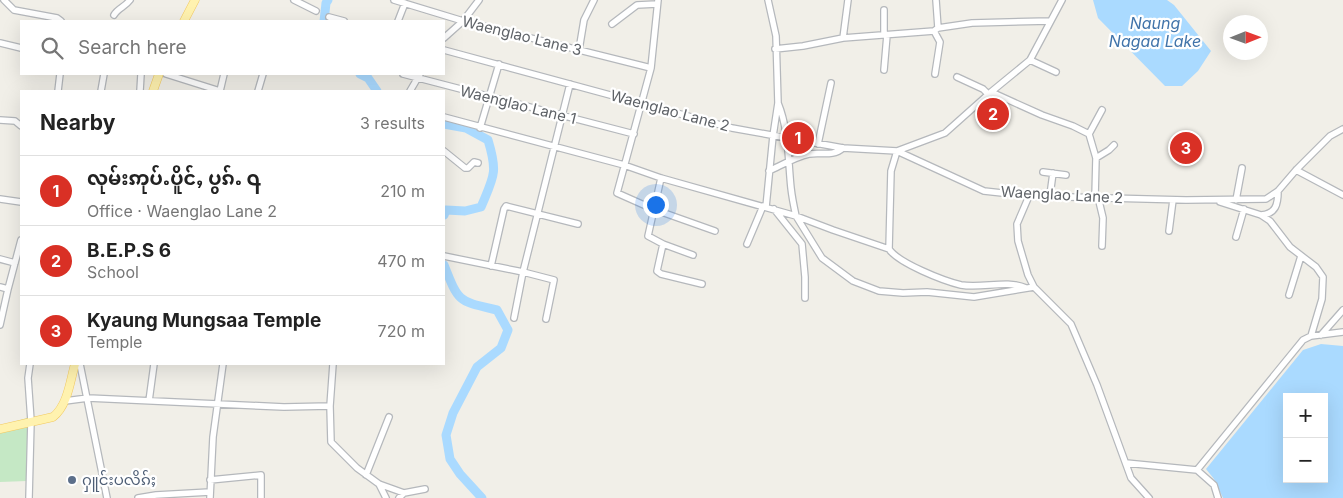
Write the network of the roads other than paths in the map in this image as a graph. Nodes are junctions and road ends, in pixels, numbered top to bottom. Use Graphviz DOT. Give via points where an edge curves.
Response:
graph roads {
  1 [pos="130,0"];
  2 [pos="195,0"];
  3 [pos="294,0"];
  4 [pos="394,0"];
  5 [pos="479,0"];
  6 [pos="594,0"];
  7 [pos="768,0"];
  8 [pos="848,0"];
  9 [pos="936,0"];
  10 [pos="1062,0"];
  11 [pos="3,1"];
  12 [pos="657,2"];
  13 [pos="405,3"];
  14 [pos="884,10"];
  15 [pos="316,11"];
  16 [pos="114,15"];
  17 [pos="330,17"];
  18 [pos="60,20"];
  19 [pos="185,20"];
  20 [pos="340,20"];
  21 [pos="398,20"];
  22 [pos="1050,20"];
  23 [pos="463,21"];
  24 [pos="612,24"];
  25 [pos="936,29"];
  26 [pos="885,35"];
  27 [pos="445,37"];
  28 [pos="843,38"];
  29 [pos="0,44"];
  30 [pos="20,48"];
  31 [pos="775,49"];
  32 [pos="445,50"];
  33 [pos="579,50"];
  34 [pos="1030,60"];
  35 [pos="499,64"];
  36 [pos="651,68"];
  37 [pos="884,70"];
  38 [pos="1056,72"];
  39 [pos="935,74"];
  40 [pos="60,75"];
  41 [pos="104,75"];
  42 [pos="141,75"];
  43 [pos="159,75"];
  44 [pos="169,75"];
  45 [pos="224,75"];
  46 [pos="262,75"];
  47 [pos="419,76"];
  48 [pos="957,78"];
  49 [pos="831,83"];
  50 [pos="570,84"];
  51 [pos="58,90"];
  52 [pos="101,90"];
  53 [pos="140,90"];
  54 [pos="153,90"];
  55 [pos="217,90"];
  56 [pos="220,90"];
  57 [pos="258,90"];
  58 [pos="411,90"];
  59 [pos="990,94"];
  60 [pos="489,97"];
  61 [pos="778,103"];
  62 [pos="641,104"];
  63 [pos="1102,110"];
  64 [pos="562,116"];
  65 [pos="445,117"];
  66 [pos="0,120"];
  67 [pos="20,125"];
  68 [pos="480,128"];
  69 [pos="1343,129"];
  70 [pos="634,134"];
  71 [pos="1089,134"];
  72 [pos="773,136"];
  73 [pos="787,138"];
  74 [pos="818,144"];
  75 [pos="1114,145"];
  76 [pos="555,147"];
  77 [pos="843,148"];
  78 [pos="897,151"];
  79 [pos="445,152"];
  80 [pos="1096,158"];
  81 [pos="789,161"];
  82 [pos="478,163"];
  83 [pos="624,165"];
  84 [pos="1242,168"];
  85 [pos="1296,170"];
  86 [pos="769,171"];
  87 [pos="1042,172"];
  88 [pos="1053,173"];
  89 [pos="1066,175"];
  90 [pos="661,178"];
  91 [pos="1278,191"];
  92 [pos="1050,195"];
  93 [pos="1343,195"];
  94 [pos="1029,196"];
  95 [pos="1096,197"];
  96 [pos="0,199"];
  97 [pos="1173,200"];
  98 [pos="1216,200"];
  99 [pos="1236,200"];
  100 [pos="20,202"];
  101 [pos="765,206"];
  102 [pos="654,209"];
  103 [pos="774,209"];
  104 [pos="1244,209"];
  105 [pos="537,214"];
  106 [pos="1261,215"];
  107 [pos="796,216"];
  108 [pos="578,224"];
  109 [pos="715,231"];
  110 [pos="1169,231"];
  111 [pos="1236,237"];
  112 [pos="20,244"];
  113 [pos="663,244"];
  114 [pos="747,244"];
  115 [pos="1102,246"];
  116 [pos="889,249"];
  117 [pos="693,255"];
  118 [pos="445,256"];
  119 [pos="1301,256"];
  120 [pos="0,259"];
  121 [pos="15,263"];
  122 [pos="491,266"];
  123 [pos="523,272"];
  124 [pos="702,284"];
  125 [pos="0,287"];
  126 [pos="1031,288"];
  127 [pos="8,289"];
  128 [pos="1289,295"];
  129 [pos="805,298"];
  130 [pos="1343,310"];
  131 [pos="514,318"];
  132 [pos="546,319"];
  133 [pos="0,325"];
  134 [pos="1343,332"];
  135 [pos="1321,335"];
  136 [pos="1311,336"];
  137 [pos="30,365"];
  138 [pos="74,365"];
  139 [pos="80,365"];
  140 [pos="154,365"];
  141 [pos="224,365"];
  142 [pos="333,365"];
  143 [pos="88,398"];
  144 [pos="65,400"];
  145 [pos="150,401"];
  146 [pos="219,404"];
  147 [pos="330,406"];
  148 [pos="389,417"];
  149 [pos="31,421"];
  150 [pos="0,429"];
  151 [pos="1126,463"];
  152 [pos="1197,470"];
  153 [pos="366,474"];
  154 [pos="210,480"];
  155 [pos="378,484"];
  156 [pos="425,489"];
  157 [pos="210,495"];
  158 [pos="401,497"];
  159 [pos="29,498"];
  160 [pos="107,498"];
  161 [pos="138,498"];
  162 [pos="261,498"];
  163 [pos="386,498"];
  164 [pos="1149,498"];
  165 [pos="1218,498"];
  1 -- 16 [label="street"];
  2 -- 19 [label="main road"];
  3 -- 15 [label="street"];
  4 -- 13 [label="street, Waenglao Lane 3"];
  5 -- 23 [label="street"];
  6 -- 33 [label="street" via="584,20"];
  7 -- 31 [label="street" via="776,36"];
  8 -- 28 [label="street"];
  9 -- 25 [label="street"];
  10 -- 22 [label="street"];
  11 -- 18 [label="street" via="14,10"];
  12 -- 24 [label="street" via="638,6"];
  12 -- 36 [label="street"];
  13 -- 21 [label="street"];
  13 -- 23 [label="street, Waenglao Lane 3"];
  14 -- 26 [label="street"];
  17 -- 20 [label="street"];
  22 -- 25 [label="street" via="972,23"];
  22 -- 34 [label="street"];
  23 -- 27 [label="street"];
  23 -- 33 [label="street, Waenglao Lane 3"];
  25 -- 26 [label="street"];
  25 -- 39 [label="street" via="940,42"];
  26 -- 28 [label="street"];
  26 -- 37 [label="street"];
  28 -- 31 [label="street"];
  29 -- 30 [label="street"];
  31 -- 61 [label="street"];
  32 -- 35 [label="street, Waenglao Lane 2"];
  33 -- 36 [label="street, Waenglao Lane 3"];
  34 -- 38 [label="street"];
  34 -- 59 [label="street"];
  35 -- 50 [label="street, Waenglao Lane 2"];
  35 -- 60 [label="street"];
  36 -- 62 [label="street"];
  40 -- 51 [label="street"];
  41 -- 52 [label="street"];
  42 -- 53 [label="street"];
  43 -- 54 [label="main road"];
  44 -- 55 [label="street"];
  45 -- 56 [label="street"];
  46 -- 57 [label="street"];
  47 -- 58 [label="street"];
  47 -- 60 [label="street, Waenglao Lane 1"];
  48 -- 59 [label="street"];
  49 -- 74 [label="street"];
  50 -- 62 [label="street, Waenglao Lane 2"];
  50 -- 64 [label="street"];
  59 -- 71 [label="street"];
  59 -- 78 [label="street" via="945,133"];
  60 -- 64 [label="street, Waenglao Lane 1"];
  60 -- 68 [label="street"];
  61 -- 72 [label="street"];
  61 -- 73 [label="street"];
  62 -- 70 [label="street"];
  62 -- 72 [label="street, Waenglao Lane 2"];
  63 -- 71 [label="street"];
  64 -- 70 [label="street, Waenglao Lane 1"];
  64 -- 76 [label="street"];
  65 -- 68 [label="street"];
  66 -- 67 [label="street" via="15,121"];
  68 -- 76 [label="street"];
  69 -- 85 [label="street, Waenglao Lane 2" via="1330,136"];
  70 -- 83 [label="street"];
  71 -- 80 [label="street"];
  72 -- 73 [label="street, Waenglao Lane 2"];
  72 -- 86 [label="street"];
  73 -- 74 [label="street, Waenglao Lane 2"];
  73 -- 81 [label="street"];
  74 -- 77 [label="street, Waenglao Lane 2"];
  75 -- 80 [label="street"];
  76 -- 83 [label="street"];
  76 -- 105 [label="street"];
  77 -- 78 [label="street, Waenglao Lane 2"];
  77 -- 81 [label="street" via="831,154 809,154"];
  78 -- 94 [label="street, Waenglao Lane 2" via="984,190"];
  78 -- 116 [label="street" via="891,171"];
  79 -- 82 [label="street" via="465,168"];
  80 -- 95 [label="street"];
  81 -- 86 [label="street"];
  81 -- 107 [label="street"];
  83 -- 90 [label="street"];
  83 -- 102 [label="street" via="617,193"];
  84 -- 99 [label="street"];
  85 -- 91 [label="street, Waenglao Lane 2"];
  85 -- 93 [label="street"];
  86 -- 101 [label="street"];
  87 -- 88 [label="street"];
  88 -- 89 [label="street"];
  88 -- 92 [label="street"];
  90 -- 101 [label="street"];
  90 -- 102 [label="street"];
  91 -- 99 [label="street, Waenglao Lane 2" via="1266,199"];
  91 -- 106 [label="street" via="1278,202 1273,211"];
  92 -- 94 [label="street, Waenglao Lane 2"];
  92 -- 95 [label="street, Waenglao Lane 2"];
  94 -- 126 [label="street" via="1017,224 1018,241"];
  95 -- 97 [label="street, Waenglao Lane 2"];
  95 -- 115 [label="street" via="1103,218"];
  96 -- 100 [label="street"];
  97 -- 98 [label="street, Waenglao Lane 2"];
  97 -- 110 [label="street"];
  98 -- 99 [label="street, Waenglao Lane 2"];
  98 -- 104 [label="street"];
  101 -- 103 [label="street"];
  101 -- 114 [label="street"];
  102 -- 109 [label="street"];
  102 -- 113 [label="street" via="648,236"];
  103 -- 107 [label="street"];
  103 -- 129 [label="street" via="802,244"];
  104 -- 106 [label="street"];
  104 -- 111 [label="street"];
  105 -- 108 [label="street"];
  105 -- 122 [label="street" via="510,206 504,209"];
  105 -- 123 [label="street"];
  106 -- 119 [label="street"];
  107 -- 116 [label="street"];
  107 -- 126 [label="street" via="822,258 852,282 879,291 974,297"];
  112 -- 121 [label="street"];
  113 -- 117 [label="street"];
  113 -- 124 [label="street" via="657,271"];
  116 -- 126 [label="street" via="905,263 962,285 1017,284"];
  118 -- 122 [label="street"];
  119 -- 128 [label="street"];
  119 -- 136 [label="street" via="1323,277 1322,299"];
  120 -- 121 [label="street"];
  121 -- 127 [label="street"];
  122 -- 123 [label="street"];
  123 -- 131 [label="street"];
  123 -- 132 [label="street" via="554,280"];
  125 -- 127 [label="street"];
  126 -- 151 [label="street" via="1071,324"];
  127 -- 133 [label="street"];
  130 -- 135 [label="street"];
  134 -- 135 [label="street"];
  135 -- 136 [label="street"];
  136 -- 152 [label="street" via="1303,340"];
  137 -- 149 [label="street"];
  138 -- 144 [label="main road"];
  139 -- 143 [label="street"];
  140 -- 145 [label="street"];
  141 -- 146 [label="street"];
  142 -- 147 [label="street"];
  143 -- 144 [label="street"];
  143 -- 145 [label="street"];
  143 -- 160 [label="street"];
  144 -- 149 [label="main road" via="54,417"];
  145 -- 146 [label="street"];
  146 -- 147 [label="street"];
  146 -- 154 [label="street"];
  147 -- 153 [label="street" via="331,442"];
  148 -- 153 [label="street"];
  149 -- 150 [label="main road"];
  149 -- 159 [label="street"];
  151 -- 152 [label="street"];
  151 -- 164 [label="street" via="1131,478"];
  152 -- 165 [label="street" via="1214,485"];
  153 -- 155 [label="street"];
  154 -- 157 [label="street"];
  154 -- 162 [label="street" via="261,475"];
  155 -- 158 [label="street"];
  155 -- 163 [label="street"];
  156 -- 158 [label="street"];
  157 -- 161 [label="street" via="156,494"];
}
